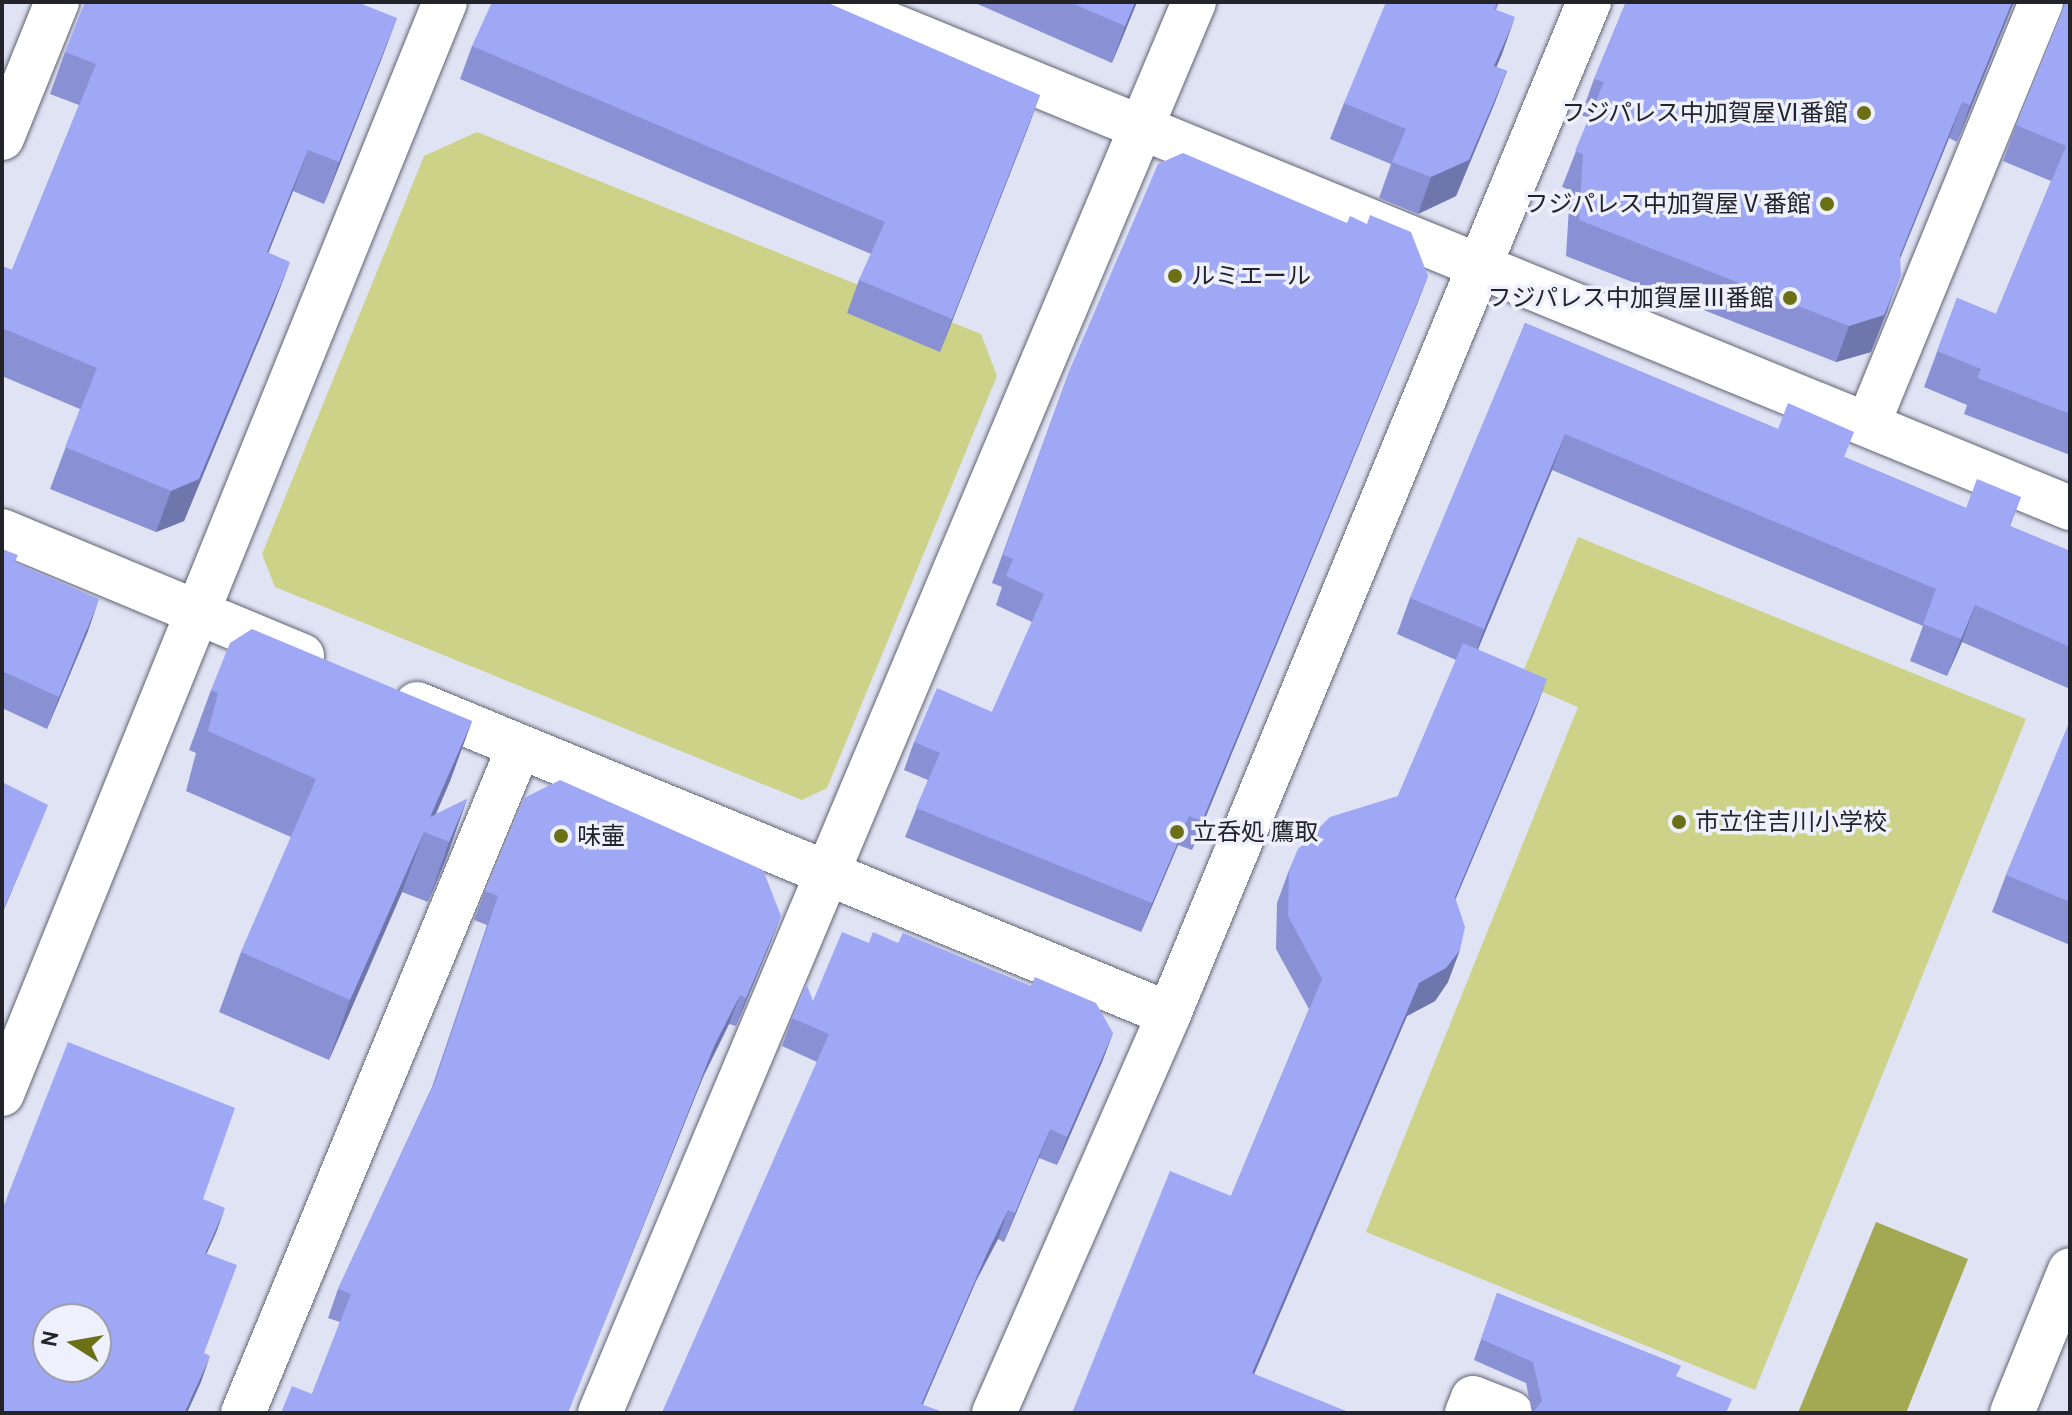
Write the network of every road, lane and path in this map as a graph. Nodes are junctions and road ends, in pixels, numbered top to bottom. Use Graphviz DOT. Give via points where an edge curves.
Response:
graph roads {
  1 [pos="57,2"];
  2 [pos="445,2"];
  3 [pos="835,2"];
  4 [pos="1194,2"];
  5 [pos="1589,2"];
  6 [pos="2041,2"];
  7 [pos="1143,126"];
  8 [pos="2,138"];
  9 [pos="1481,262"];
  10 [pos="1868,424"];
  11 [pos="2070,508"];
  12 [pos="2,531"];
  13 [pos="200,613"];
  14 [pos="519,747"];
  15 [pos="824,872"];
  16 [pos="1169,1014"];
  17 [pos="2,1094"];
  18 [pos="2070,1270"];
  19 [pos="243,1413"];
  20 [pos="600,1413"];
  21 [pos="994,1413"];
  22 [pos="1467,1413"];
  23 [pos="1511,1413"];
  24 [pos="2012,1413"];
  1 -- 8 [label="street"];
  2 -- 13 [label="street"];
  3 -- 7 [label="street"];
  4 -- 7 [label="street"];
  5 -- 9 [label="street"];
  6 -- 10 [label="street"];
  7 -- 9 [label="street"];
  7 -- 15 [label="street"];
  9 -- 10 [label="street"];
  9 -- 16 [label="street"];
  10 -- 11 [label="street"];
  12 -- 13 [label="street"];
  13 -- 14 [label="street"];
  13 -- 17 [label="street"];
  14 -- 15 [label="street"];
  14 -- 19 [label="street"];
  15 -- 16 [label="street"];
  15 -- 20 [label="street"];
  16 -- 21 [label="street"];
  18 -- 24 [label="street"];
  22 -- 23 [label="street" via="1473,1398"];
}
